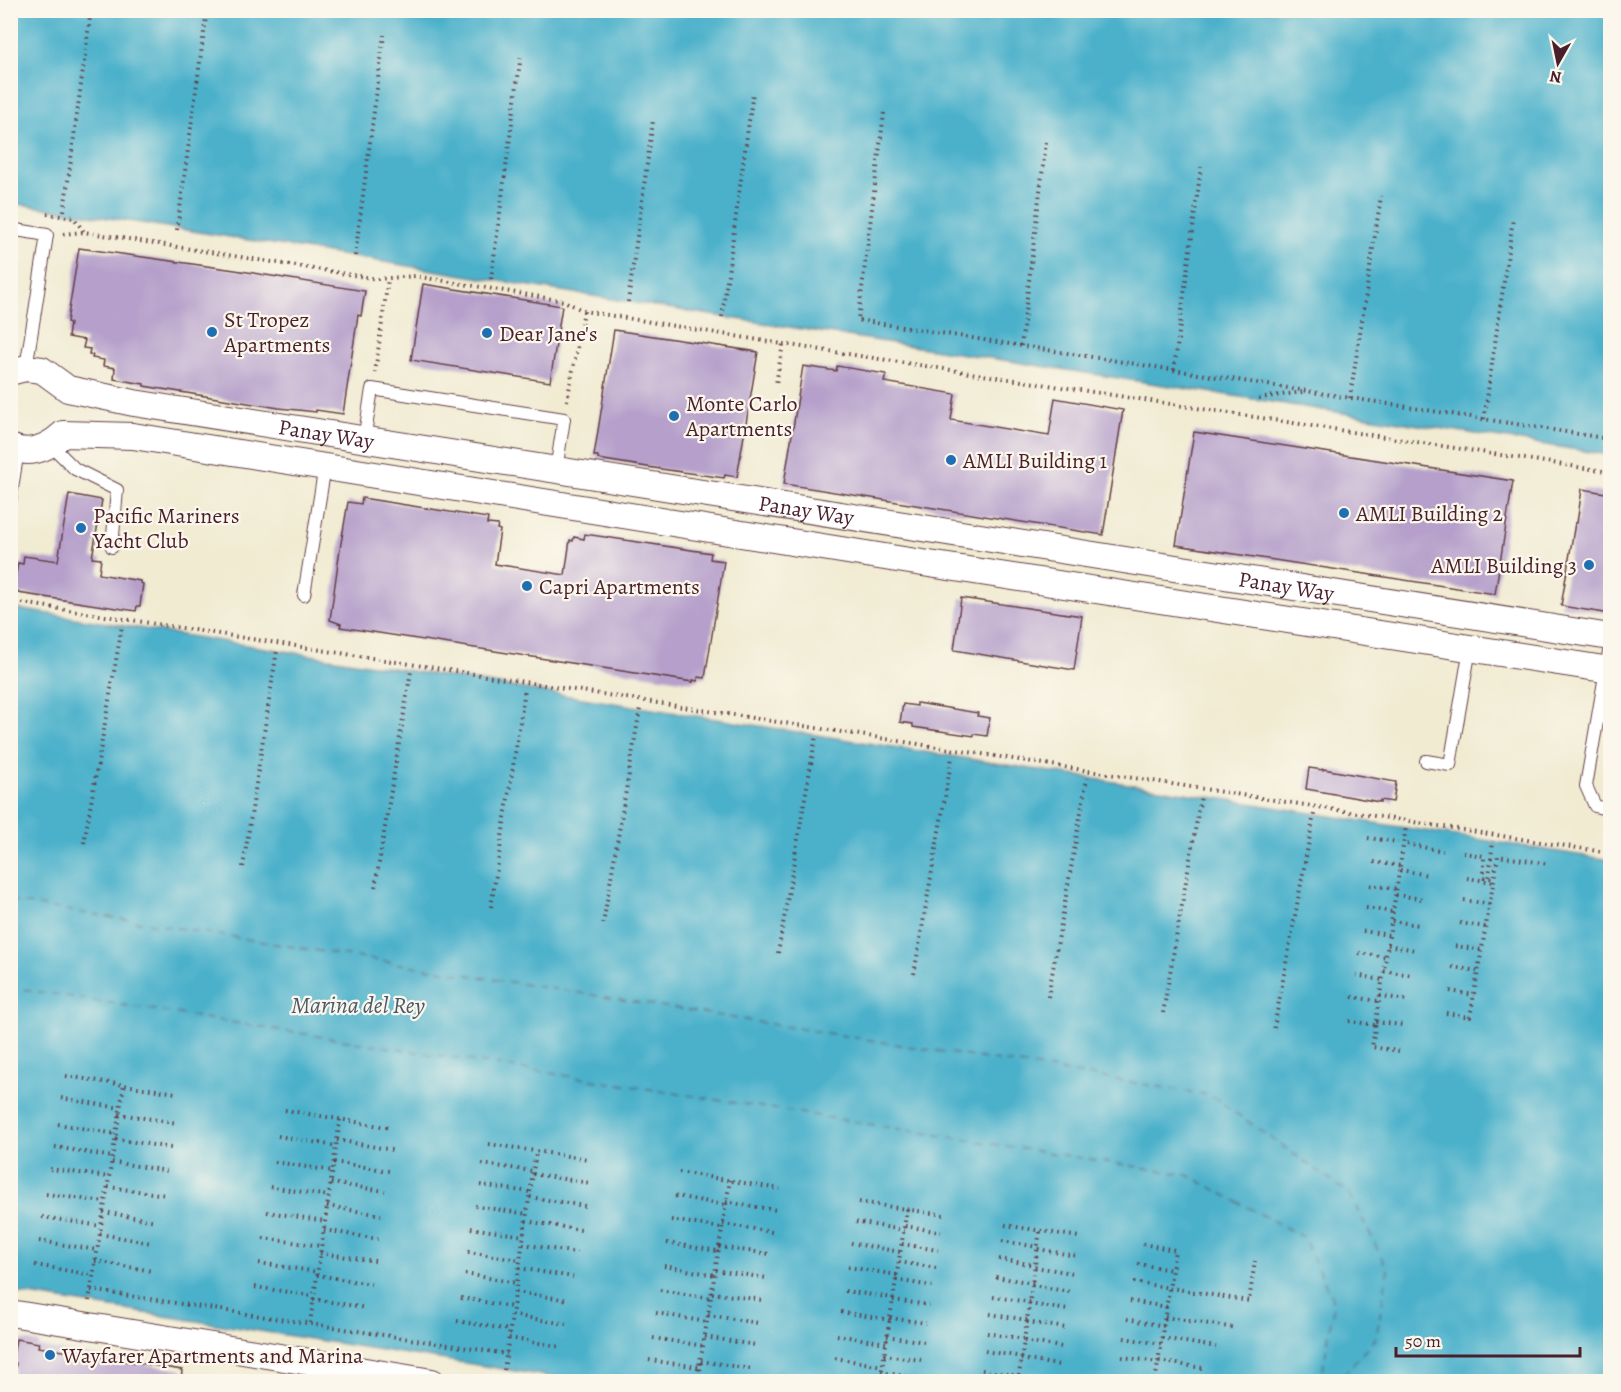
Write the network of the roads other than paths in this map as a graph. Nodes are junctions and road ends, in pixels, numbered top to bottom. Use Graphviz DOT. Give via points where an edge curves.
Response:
graph roads {
  1 [pos="10,229"];
  2 [pos="18,370"];
  3 [pos="364,440"];
  4 [pos="51,445"];
  5 [pos="14,448"];
  6 [pos="325,466"];
  7 [pos="556,470"];
  8 [pos="10,501"];
  9 [pos="112,547"];
  10 [pos="304,595"];
  11 [pos="1611,638"];
  12 [pos="1470,648"];
  13 [pos="1609,661"];
  14 [pos="1426,761"];
  15 [pos="1611,810"];
  16 [pos="10,1313"];
  17 [pos="432,1382"];
  1 -- 2 [label="lane" via="47,235"];
  2 -- 3 [label="street, Panay Way" via="42,370 68,388 134,403"];
  3 -- 7 [label="street, Panay Way"];
  3 -- 7 [label="lane" via="372,388 564,419"];
  4 -- 5 [label="street, Panay Way" via="33,451"];
  4 -- 6 [label="street, Panay Way" via="63,434 133,436"];
  4 -- 9 [label="lane" via="75,469 117,490"];
  5 -- 8 [label="lane"];
  6 -- 10 [label="lane"];
  6 -- 12 [label="street, Panay Way"];
  7 -- 11 [label="street, Panay Way"];
  12 -- 13 [label="street, Panay Way"];
  12 -- 14 [label="lane" via="1450,765"];
  13 -- 15 [label="lane" via="1586,786 1594,806"];
  16 -- 17 [label="street"];
}
